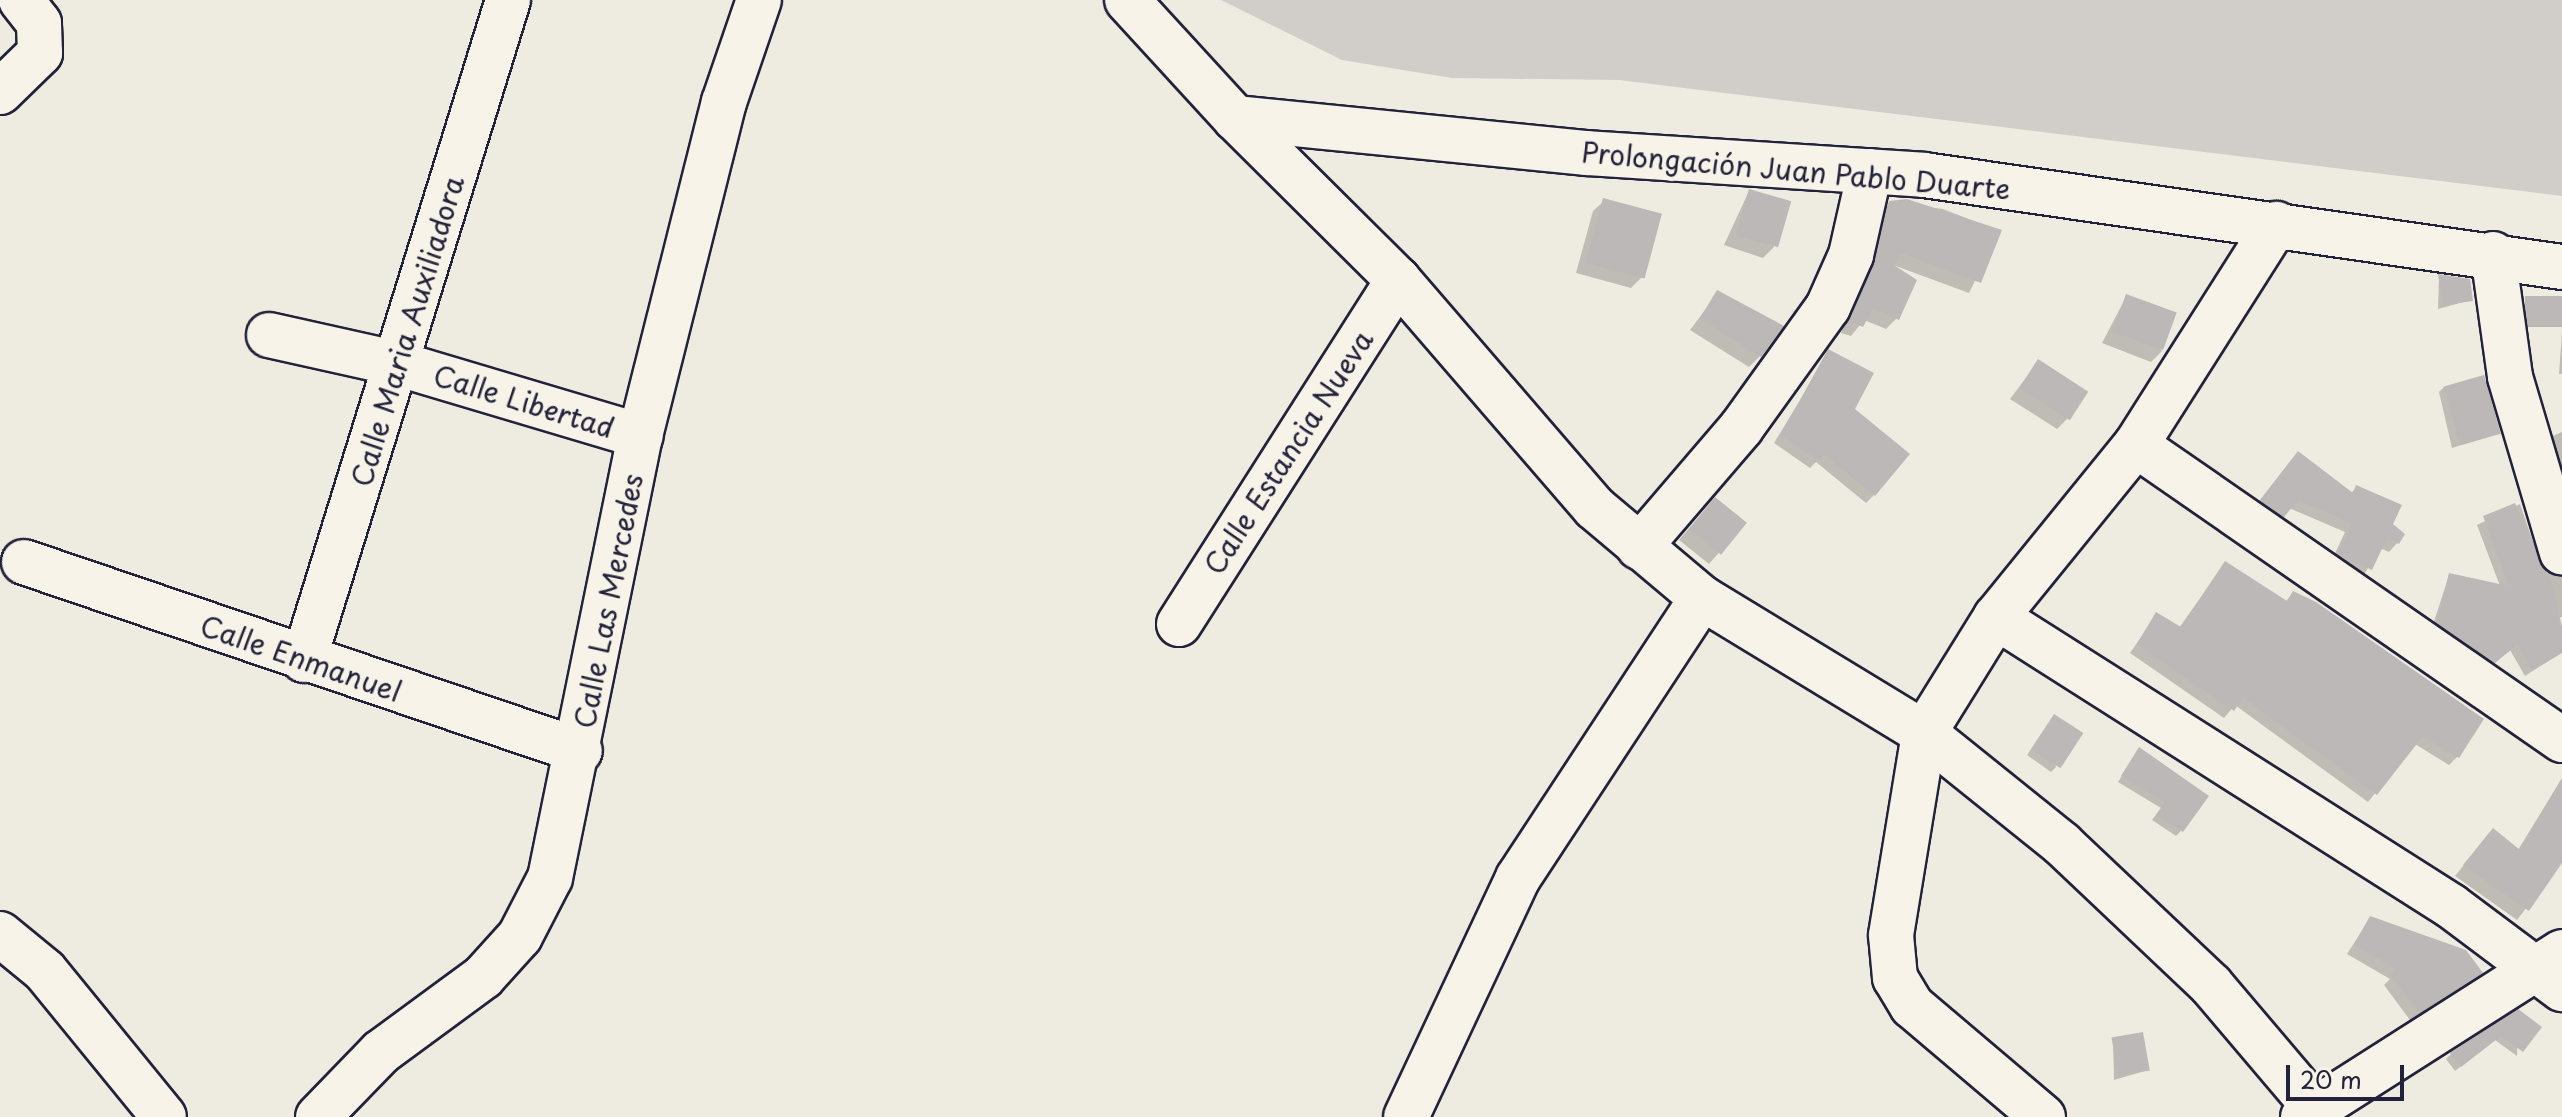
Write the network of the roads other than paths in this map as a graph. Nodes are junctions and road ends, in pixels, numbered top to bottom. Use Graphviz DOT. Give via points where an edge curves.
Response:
graph roads {
  1 [pos="21,0"];
  2 [pos="508,0"];
  3 [pos="759,0"];
  4 [pos="1127,0"];
  5 [pos="0,92"];
  6 [pos="1235,118"];
  7 [pos="1870,171"];
  8 [pos="2276,224"];
  9 [pos="2493,254"];
  10 [pos="2562,267"];
  11 [pos="1398,280"];
  12 [pos="269,335"];
  13 [pos="399,364"];
  14 [pos="640,436"];
  15 [pos="2136,445"];
  16 [pos="1639,547"];
  17 [pos="2562,552"];
  18 [pos="24,562"];
  19 [pos="1702,598"];
  20 [pos="1996,617"];
  21 [pos="1179,624"];
  22 [pos="304,660"];
  23 [pos="1924,733"];
  24 [pos="2562,740"];
  25 [pos="580,751"];
  26 [pos="0,934"];
  27 [pos="2553,971"];
  28 [pos="2309,1113"];
  29 [pos="164,1117"];
  30 [pos="318,1117"];
  31 [pos="1406,1117"];
  32 [pos="2043,1117"];
  1 -- 5 [label="street" via="39,23 40,53"];
  2 -- 13 [label="street, Calle Maria Auxiliadora"];
  3 -- 14 [label="street, Calle Las Mercedes" via="724,102"];
  4 -- 6 [label="street"];
  6 -- 7 [label="street, Prolongación Juan Pablo Duarte" via="1587,153"];
  6 -- 11 [label="street"];
  7 -- 8 [label="street, Prolongación Juan Pablo Duarte"];
  7 -- 16 [label="street" via="1851,255 1828,307 1741,428"];
  8 -- 9 [label="street, Prolongación Juan Pablo Duarte"];
  8 -- 15 [label="street"];
  9 -- 10 [label="street, Prolongación Juan Pablo Duarte"];
  9 -- 17 [label="street" via="2507,363"];
  11 -- 16 [label="street" via="1595,508"];
  11 -- 21 [label="street, Calle Estancia Nueva"];
  12 -- 13 [label="street, Calle Libertad"];
  13 -- 14 [label="street, Calle Libertad"];
  13 -- 22 [label="street, Calle Maria Auxiliadora"];
  14 -- 25 [label="street, Calle Las Mercedes"];
  15 -- 20 [label="street"];
  15 -- 24 [label="street"];
  16 -- 19 [label="street"];
  18 -- 22 [label="street, Calle Enmanuel"];
  19 -- 23 [label="street"];
  19 -- 31 [label="street" via="1518,878"];
  20 -- 23 [label="street"];
  20 -- 27 [label="street"];
  22 -- 25 [label="street, Calle Enmanuel"];
  23 -- 28 [label="street" via="2062,844 2211,985"];
  23 -- 32 [label="street" via="1891,935 1895,978 1912,1006"];
  25 -- 30 [label="street, Calle Las Mercedes" via="550,878 520,936 483,977 381,1052"];
  26 -- 29 [label="street" via="45,971"];
  27 -- 28 [label="street"];
}
